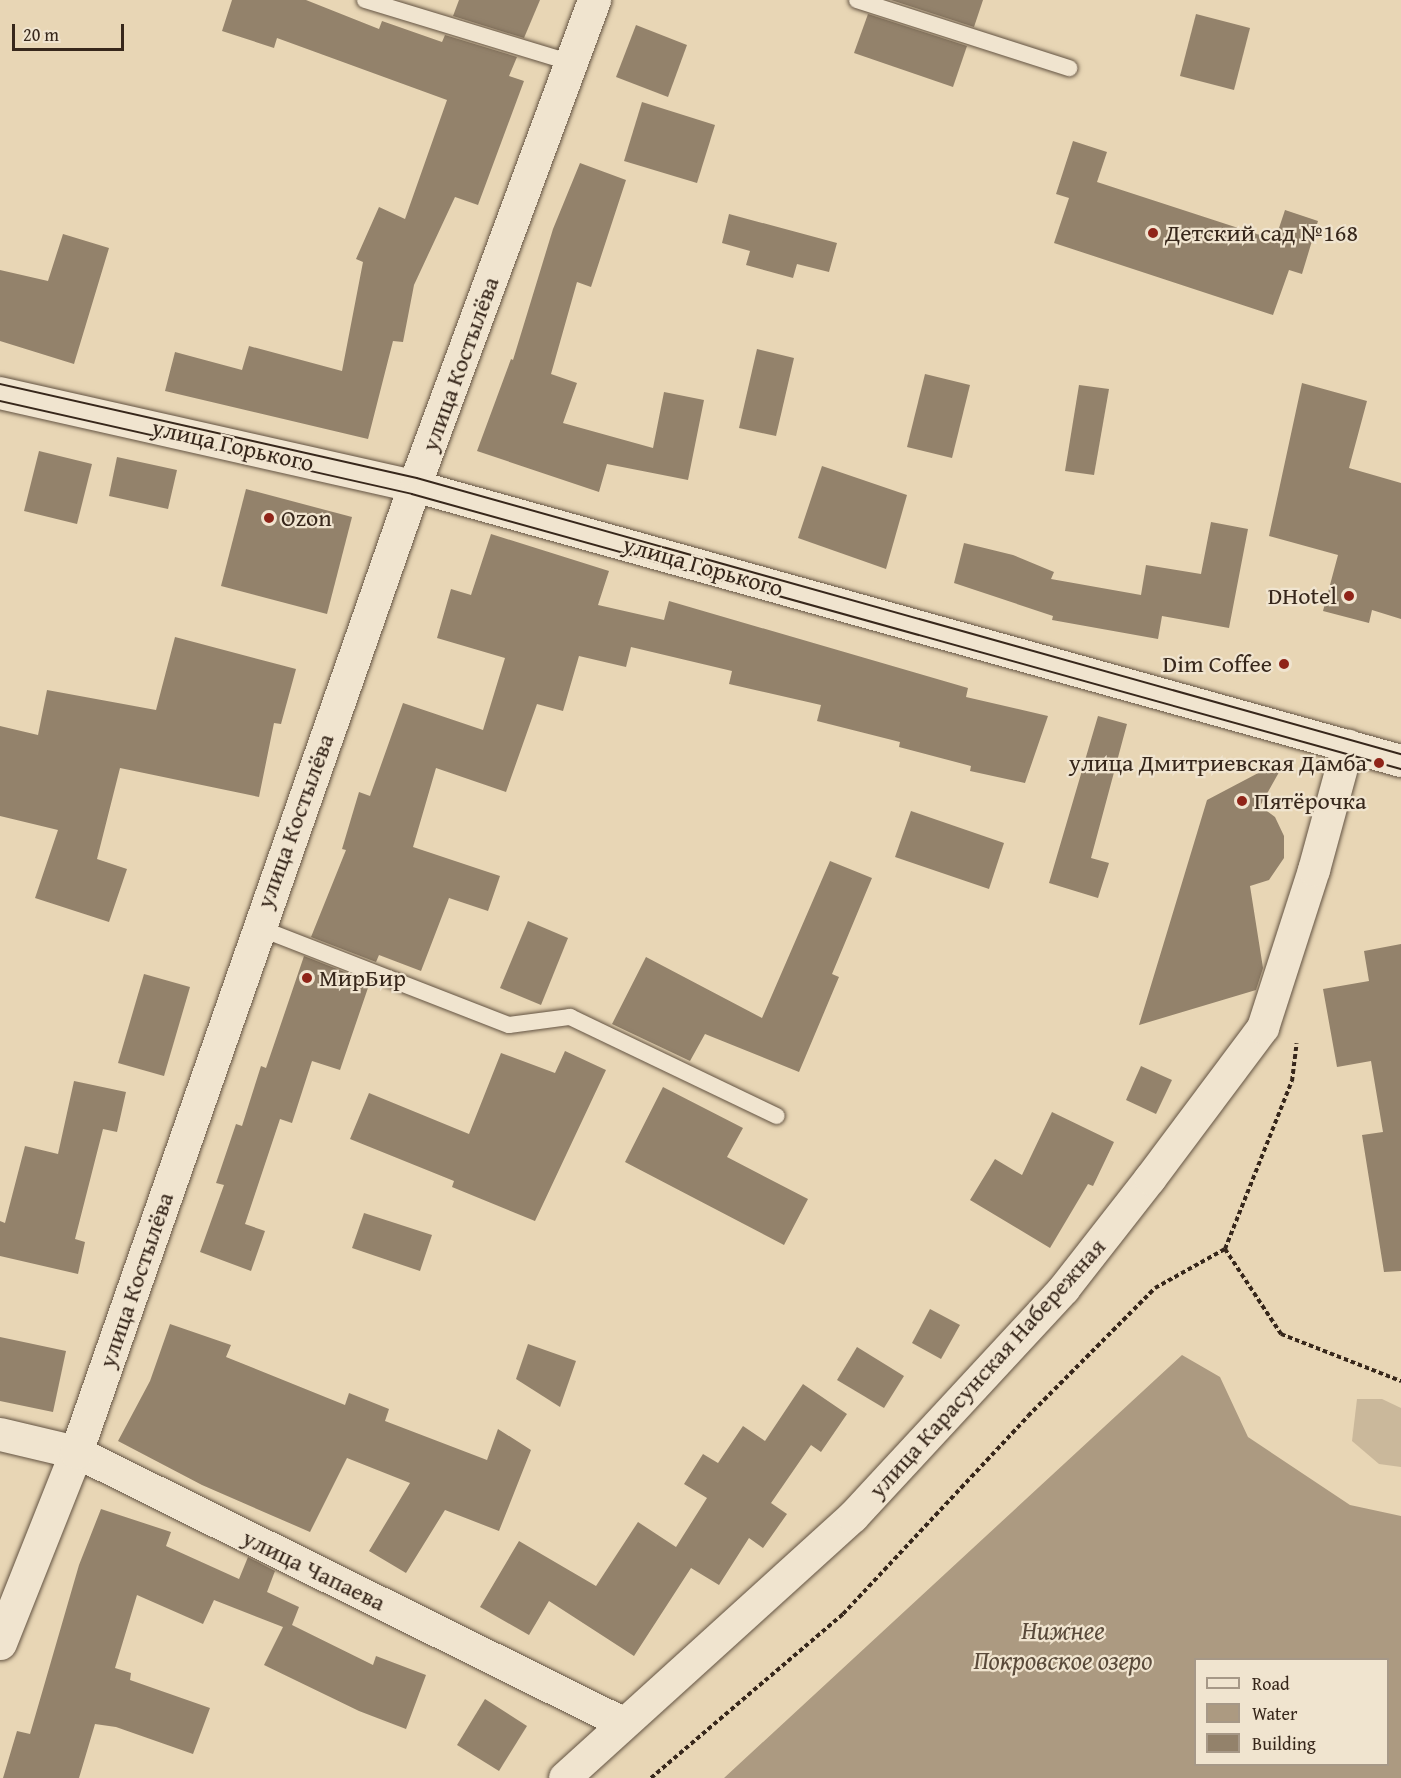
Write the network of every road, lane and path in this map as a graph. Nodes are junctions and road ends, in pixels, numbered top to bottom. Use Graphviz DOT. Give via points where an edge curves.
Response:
graph roads {
  1 [pos="365,0"];
  2 [pos="594,0"];
  3 [pos="857,0"];
  4 [pos="572,63"];
  5 [pos="1069,68"];
  6 [pos="0,393"];
  7 [pos="414,486"];
  8 [pos="1348,747"];
  9 [pos="1401,761"];
  10 [pos="257,927"];
  11 [pos="777,1116"];
  12 [pos="1401,1381"];
  13 [pos="0,1434"];
  14 [pos="76,1452"];
  15 [pos="0,1643"];
  16 [pos="623,1723"];
  17 [pos="565,1778"];
  18 [pos="651,1778"];
  1 -- 4 [label="lane"];
  2 -- 4 [label="main road, улица Костылёва"];
  3 -- 5 [label="lane"];
  4 -- 7 [label="main road, улица Костылёва"];
  6 -- 7 [label="street, улица Горького"];
  7 -- 8 [label="street, улица Горького"];
  7 -- 10 [label="main road, улица Костылёва"];
  8 -- 9 [label="street, улица Горького"];
  8 -- 16 [label="street, улица Карасунская Набережная" via="1314,870 1263,1028 1064,1289 853,1517"];
  10 -- 11 [label="lane" via="509,1026 570,1017"];
  10 -- 14 [label="main road, улица Костылёва"];
  12 -- 18 [label="path" via="1281,1334 1225,1249 1155,1288 1028,1416 843,1614"];
  13 -- 14 [label="main road, улица Чапаева"];
  14 -- 15 [label="main road, улица Костылёва"];
  14 -- 16 [label="street, улица Чапаева"];
  16 -- 17 [label="street, улица Карасунская Набережная"];
}
